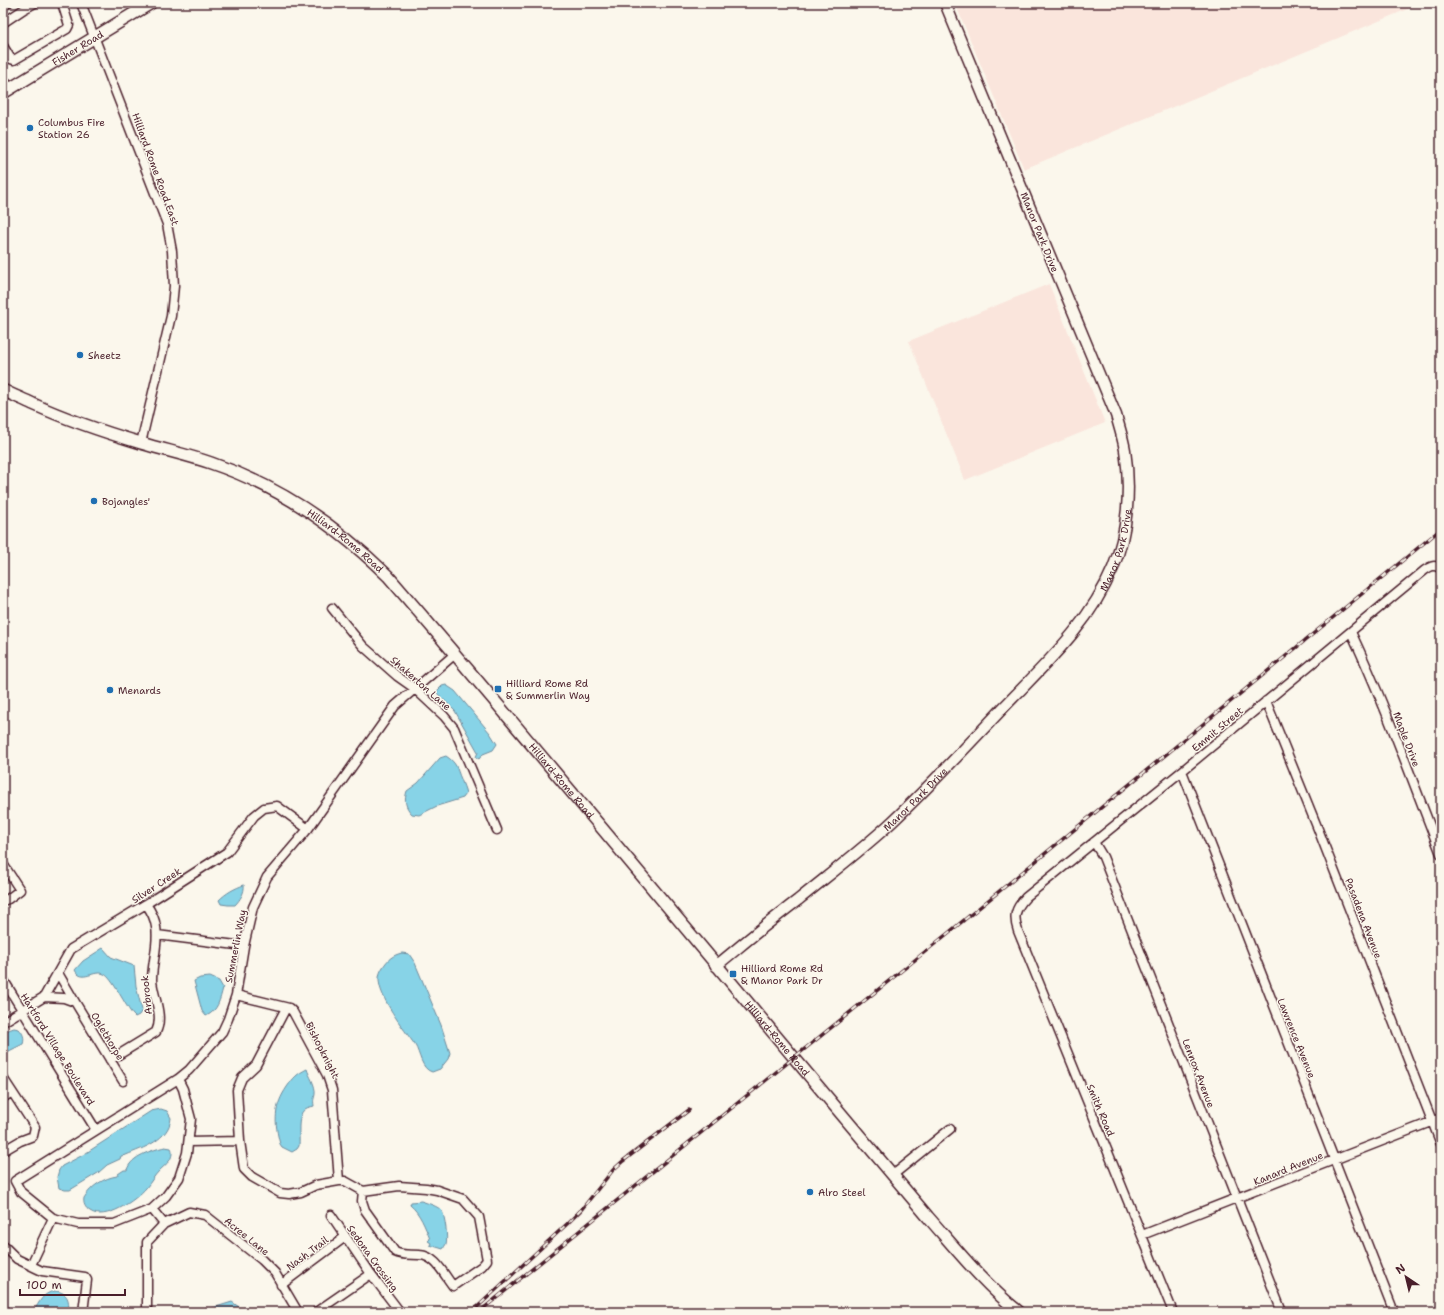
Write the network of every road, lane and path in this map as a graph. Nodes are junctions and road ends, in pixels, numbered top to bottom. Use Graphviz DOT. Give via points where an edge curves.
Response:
graph roads {
  1 [pos="8,3"];
  2 [pos="35,3"];
  3 [pos="62,3"];
  4 [pos="81,3"];
  5 [pos="151,3"];
  6 [pos="945,3"];
  7 [pos="3,6"];
  8 [pos="22,6"];
  9 [pos="3,23"];
  10 [pos="94,39"];
  11 [pos="3,46"];
  12 [pos="3,78"];
  13 [pos="6,91"];
  14 [pos="3,390"];
  15 [pos="141,443"];
  16 [pos="1439,567"];
  17 [pos="332,608"];
  18 [pos="1351,632"];
  19 [pos="455,654"];
  20 [pos="414,688"];
  21 [pos="1266,701"];
  22 [pos="1182,771"];
  23 [pos="308,829"];
  24 [pos="497,830"];
  25 [pos="1094,842"];
  26 [pos="1441,854"];
  27 [pos="3,864"];
  28 [pos="3,900"];
  29 [pos="146,904"];
  30 [pos="1015,914"];
  31 [pos="157,935"];
  32 [pos="244,946"];
  33 [pos="716,966"];
  34 [pos="58,973"];
  35 [pos="3,980"];
  36 [pos="236,994"];
  37 [pos="44,997"];
  38 [pos="75,1002"];
  39 [pos="286,1008"];
  40 [pos="22,1011"];
  41 [pos="3,1022"];
  42 [pos="110,1060"];
  43 [pos="3,1078"];
  44 [pos="178,1079"];
  45 [pos="123,1081"];
  46 [pos="12,1092"];
  47 [pos="3,1098"];
  48 [pos="1441,1118"];
  49 [pos="1432,1122"];
  50 [pos="950,1129"];
  51 [pos="96,1130"];
  52 [pos="189,1142"];
  53 [pos="240,1142"];
  54 [pos="1441,1144"];
  55 [pos="3,1151"];
  56 [pos="1335,1160"];
  57 [pos="893,1175"];
  58 [pos="339,1181"];
  59 [pos="364,1192"];
  60 [pos="1237,1199"];
  61 [pos="152,1209"];
  62 [pos="330,1215"];
  63 [pos="53,1218"];
  64 [pos="164,1224"];
  65 [pos="1142,1235"];
  66 [pos="345,1237"];
  67 [pos="3,1245"];
  68 [pos="31,1265"];
  69 [pos="371,1274"];
  70 [pos="281,1284"];
  71 [pos="396,1310"];
  72 [pos="83,1312"];
  73 [pos="147,1312"];
  74 [pos="298,1312"];
  75 [pos="316,1312"];
  76 [pos="1019,1312"];
  77 [pos="1173,1312"];
  78 [pos="1282,1312"];
  79 [pos="1394,1312"];
  1 -- 7 [label="street"];
  2 -- 8 [label="street"];
  3 -- 11 [label="street" via="68,20 68,29 14,60"];
  4 -- 10 [label="street, Hilliard Rome Road East"];
  5 -- 10 [label="main road, Fisher Road"];
  6 -- 33 [label="street, Manor Park Drive" via="1116,415 1125,449 1127,474 1124,527 1107,581 1087,616 1056,654 892,821"];
  8 -- 9 [label="street"];
  10 -- 13 [label="main road, Fisher Road"];
  10 -- 15 [label="street, Hilliard Rome Road East" via="167,224 172,251 174,286 171,316"];
  12 -- 13 [label="street"];
  14 -- 15 [label="main road, Hilliard-Rome Road" via="61,417"];
  15 -- 19 [label="main road, Hilliard-Rome Road" via="222,467 266,486 310,512 368,557 388,576"];
  16 -- 18 [label="street, Emmit Street" via="1433,566 1425,570"];
  17 -- 20 [label="street, Shakerton Lane" via="363,646"];
  18 -- 21 [label="street, Emmit Street"];
  18 -- 26 [label="street, Maple Drive"];
  19 -- 20 [label="street, Summerlin Way"];
  19 -- 33 [label="main road, Hilliard-Rome Road"];
  20 -- 23 [label="street, Summerlin Way" via="396,706"];
  20 -- 24 [label="street, Shakerton Lane" via="454,728"];
  21 -- 22 [label="street, Emmit Street"];
  21 -- 49 [label="street, Pasadena Avenue"];
  22 -- 25 [label="street, Emmit Street"];
  22 -- 56 [label="street, Lawrence Avenue"];
  23 -- 29 [label="street, Silver Creek" via="277,806 264,808 254,816 227,852"];
  23 -- 32 [label="street, Summerlin Way" via="268,877 253,907"];
  25 -- 30 [label="street, Emmit Street" via="1026,897"];
  25 -- 60 [label="street, Lennox Avenue" via="1103,857"];
  27 -- 28 [label="street" via="20,890"];
  29 -- 31 [label="street, Arbrook" via="153,914"];
  29 -- 34 [label="street, Silver Creek" via="71,949"];
  30 -- 65 [label="street, Smith Road" via="1018,931"];
  31 -- 32 [label="street"];
  31 -- 42 [label="street, Arbrook" via="152,980 159,1025 156,1032"];
  32 -- 36 [label="street, Summerlin Way"];
  33 -- 57 [label="main road, Hilliard-Rome Road"];
  34 -- 37 [label="street, Silver Creek"];
  34 -- 38 [label="street, Oglethorpe"];
  35 -- 40 [label="street, Hartford Village Boulevard"];
  36 -- 39 [label="street"];
  36 -- 44 [label="street, Summerlin Way" via="222,1032"];
  37 -- 38 [label="street" via="64,998"];
  37 -- 40 [label="street, Silver Creek"];
  38 -- 42 [label="street, Oglethorpe"];
  39 -- 53 [label="street" via="256,1065 242,1078 237,1090"];
  39 -- 58 [label="street, Bishopknight" via="293,1012 327,1075 332,1090"];
  40 -- 41 [label="street, Silver Creek"];
  40 -- 51 [label="street, Hartford Village Boulevard"];
  42 -- 45 [label="street, Oglethorpe"];
  43 -- 46 [label="street"];
  44 -- 51 [label="street, Summerlin Way"];
  44 -- 52 [label="street" via="191,1119"];
  46 -- 47 [label="street"];
  46 -- 55 [label="street" via="35,1127 33,1136"];
  48 -- 49 [label="street, Kanard Avenue"];
  49 -- 54 [label="street, Pasadena Avenue"];
  49 -- 56 [label="street, Kanard Avenue"];
  50 -- 57 [label="street"];
  51 -- 63 [label="street, Summerlin Way" via="15,1181 21,1192"];
  52 -- 53 [label="street"];
  52 -- 61 [label="street" via="179,1178 166,1196"];
  53 -- 58 [label="street" via="244,1169 252,1177 280,1194 301,1192"];
  56 -- 60 [label="street, Kanard Avenue"];
  56 -- 79 [label="street, Lawrence Avenue"];
  57 -- 76 [label="main road, Hilliard-Rome Road" via="994,1291"];
  58 -- 59 [label="street" via="344,1181"];
  59 -- 59 [label="street" via="362,1201 366,1210 395,1252 430,1258 453,1286 487,1260 479,1217 463,1199 437,1190 399,1186"];
  60 -- 65 [label="street, Kanard Avenue"];
  60 -- 78 [label="street, Lennox Avenue"];
  61 -- 63 [label="street" via="114,1224 78,1224"];
  61 -- 64 [label="street"];
  62 -- 66 [label="street, Sedona Crossing"];
  63 -- 68 [label="street"];
  64 -- 70 [label="street, Acree Lane" via="189,1212 205,1215 262,1260 275,1273"];
  64 -- 73 [label="street" via="147,1242"];
  65 -- 77 [label="street, Smith Road"];
  66 -- 69 [label="street, Sedona Crossing"];
  66 -- 70 [label="street, Nash Trail"];
  67 -- 68 [label="street" via="17,1259"];
  68 -- 72 [label="street" via="42,1271 87,1278"];
  69 -- 71 [label="street, Sedona Crossing"];
  69 -- 75 [label="street"];
  70 -- 74 [label="street, Acree Lane"];
}
